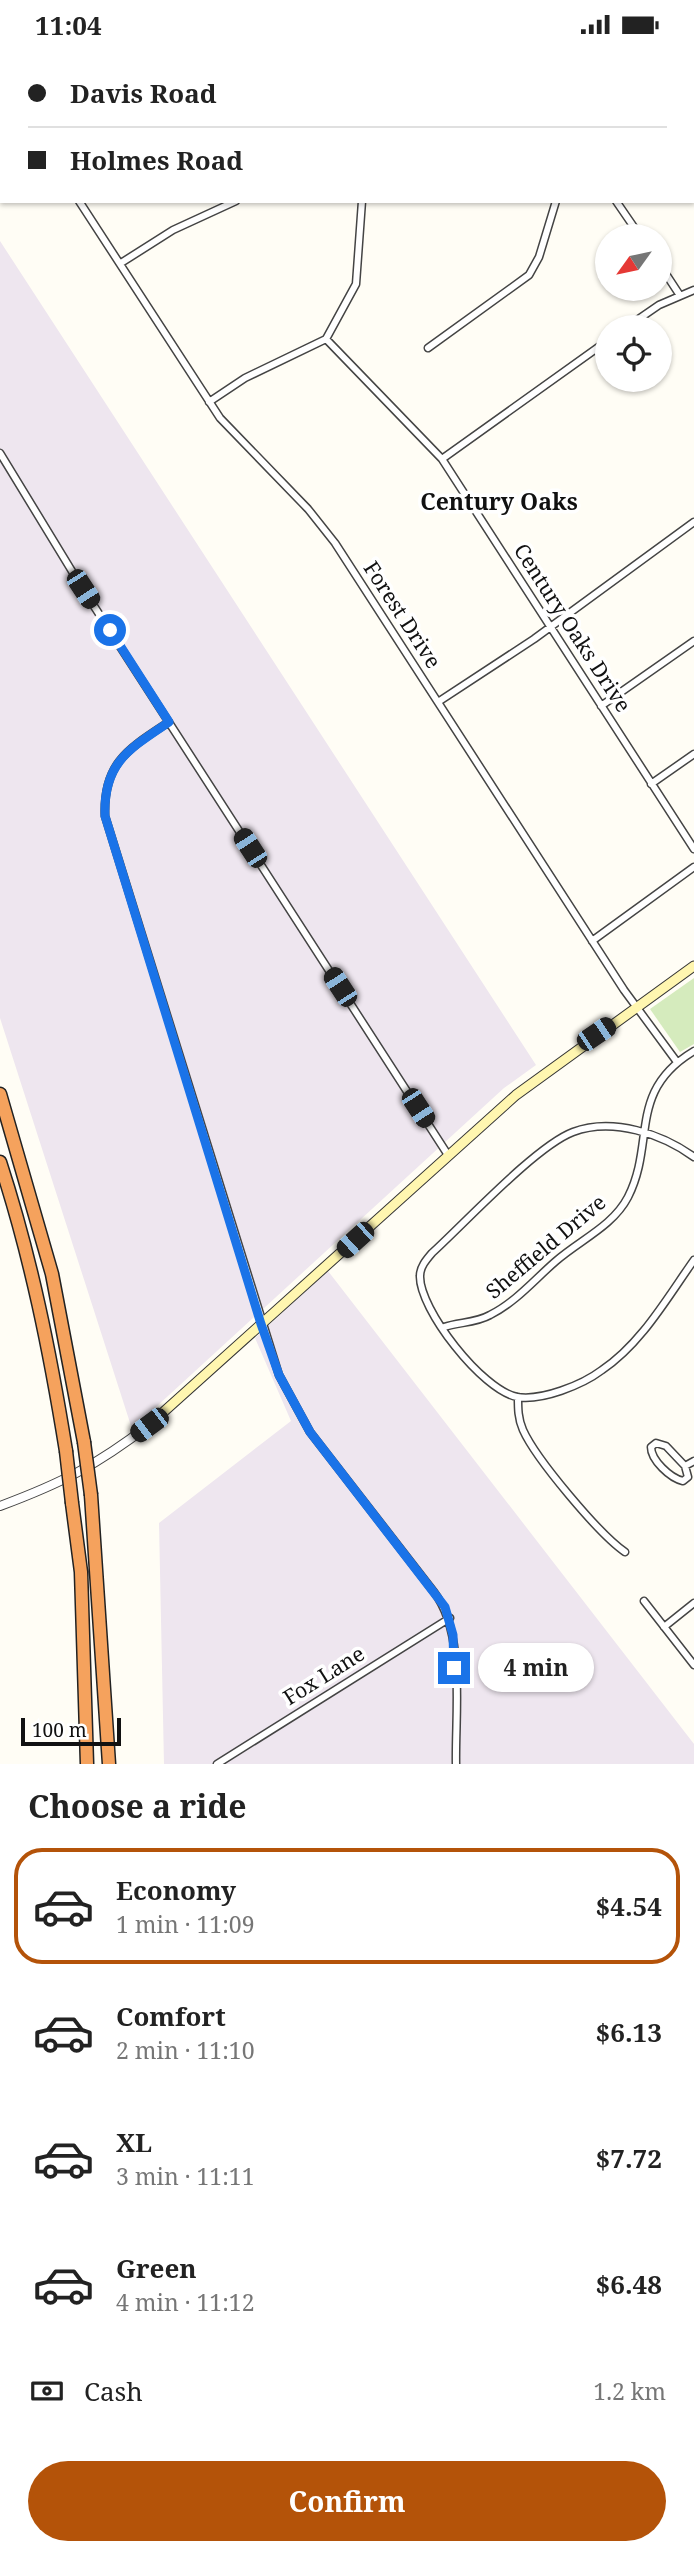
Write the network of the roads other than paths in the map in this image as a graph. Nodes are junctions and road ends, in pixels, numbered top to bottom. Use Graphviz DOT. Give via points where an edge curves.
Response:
graph roads {
  1 [pos="80,203"];
  2 [pos="232,203"];
  3 [pos="362,203"];
  4 [pos="555,203"];
  5 [pos="617,203"];
  6 [pos="632,224"];
  7 [pos="121,263"];
  8 [pos="672,283"];
  9 [pos="694,290"];
  10 [pos="679,294"];
  11 [pos="646,315"];
  12 [pos="326,339"];
  13 [pos="428,348"];
  14 [pos="595,350"];
  15 [pos="209,402"];
  16 [pos="0,453"];
  17 [pos="442,459"];
  18 [pos="694,522"];
  19 [pos="549,627"];
  20 [pos="694,641"];
  21 [pos="438,702"];
  22 [pos="601,706"];
  23 [pos="169,722"];
  24 [pos="694,754"];
  25 [pos="651,784"];
  26 [pos="694,849"];
  27 [pos="694,867"];
  28 [pos="592,941"];
  29 [pos="694,965"];
  30 [pos="637,1007"];
  31 [pos="694,1051"];
  32 [pos="677,1062"];
  33 [pos="0,1086"];
  34 [pos="0,1094"];
  35 [pos="12,1131"];
  36 [pos="642,1132"];
  37 [pos="449,1155"];
  38 [pos="694,1157"];
  39 [pos="0,1162"];
  40 [pos="0,1176"];
  41 [pos="18,1218"];
  42 [pos="694,1260"];
  43 [pos="261,1324"];
  44 [pos="444,1327"];
  45 [pos="518,1397"];
  46 [pos="149,1425"];
  47 [pos="694,1462"];
  48 [pos="685,1465"];
  49 [pos="0,1506"];
  50 [pos="625,1552"];
  51 [pos="644,1601"];
  52 [pos="694,1604"];
  53 [pos="450,1618"];
  54 [pos="664,1627"];
  55 [pos="694,1665"];
  56 [pos="87,1764"];
  57 [pos="109,1764"];
  58 [pos="217,1764"];
  59 [pos="456,1764"];
  1 -- 7 [label="street, Forest Drive"];
  2 -- 7 [label="street" via="173,230"];
  3 -- 12 [label="street" via="356,284"];
  4 -- 13 [label="street" via="529,275"];
  5 -- 6 [label="street"];
  7 -- 15 [label="street, Forest Drive"];
  8 -- 10 [label="street"];
  9 -- 10 [label="street"];
  10 -- 11 [label="street"];
  12 -- 15 [label="street" via="245,378"];
  12 -- 17 [label="street, Century Oaks Drive"];
  14 -- 17 [label="street"];
  15 -- 21 [label="street, Forest Drive" via="237,439 324,527"];
  16 -- 23 [label="street"];
  17 -- 19 [label="street, Century Oaks Drive"];
  18 -- 19 [label="street"];
  19 -- 21 [label="street"];
  19 -- 22 [label="street, Century Oaks Drive"];
  20 -- 22 [label="street"];
  21 -- 28 [label="street, Forest Drive"];
  22 -- 25 [label="street, Century Oaks Drive"];
  23 -- 37 [label="street"];
  23 -- 43 [label="street" via="132,747 113,769 105,816"];
  24 -- 25 [label="street"];
  25 -- 26 [label="street, Century Oaks Drive"];
  27 -- 28 [label="street"];
  28 -- 30 [label="street, Forest Drive"];
  29 -- 30 [label="main road"];
  30 -- 32 [label="street, Forest Drive"];
  30 -- 37 [label="main road" via="563,1058"];
  31 -- 32 [label="street, Sheffield Drive"];
  32 -- 36 [label="street, Sheffield Drive" via="655,1090"];
  33 -- 35 [label="highway"];
  34 -- 35 [label="highway"];
  35 -- 57 [label="highway, bridge" via="52,1274 84,1442"];
  36 -- 38 [label="street" via="668,1140"];
  36 -- 44 [label="street, Sheffield Drive" via="632,1188 609,1222 505,1306 480,1320"];
  36 -- 44 [label="street" via="601,1126 562,1137 432,1253 419,1278"];
  37 -- 43 [label="main road"];
  39 -- 41 [label="highway"];
  40 -- 41 [label="highway"];
  41 -- 56 [label="highway, bridge" via="52,1364 66,1451 81,1572"];
  42 -- 45 [label="street" via="620,1357 577,1384"];
  43 -- 46 [label="main road"];
  43 -- 53 [label="street" via="279,1375 310,1432 435,1591"];
  44 -- 45 [label="street" via="476,1373"];
  45 -- 50 [label="street" via="519,1420 529,1440 597,1528"];
  46 -- 49 [label="street" via="77,1475"];
  47 -- 48 [label="street"];
  48 -- 48 [label="street" via="663,1444 651,1447 654,1458 679,1481 688,1477"];
  51 -- 54 [label="street"];
  52 -- 54 [label="street"];
  53 -- 58 [label="street, Fox Lane"];
  53 -- 59 [label="street"];
  54 -- 55 [label="street"];
}
